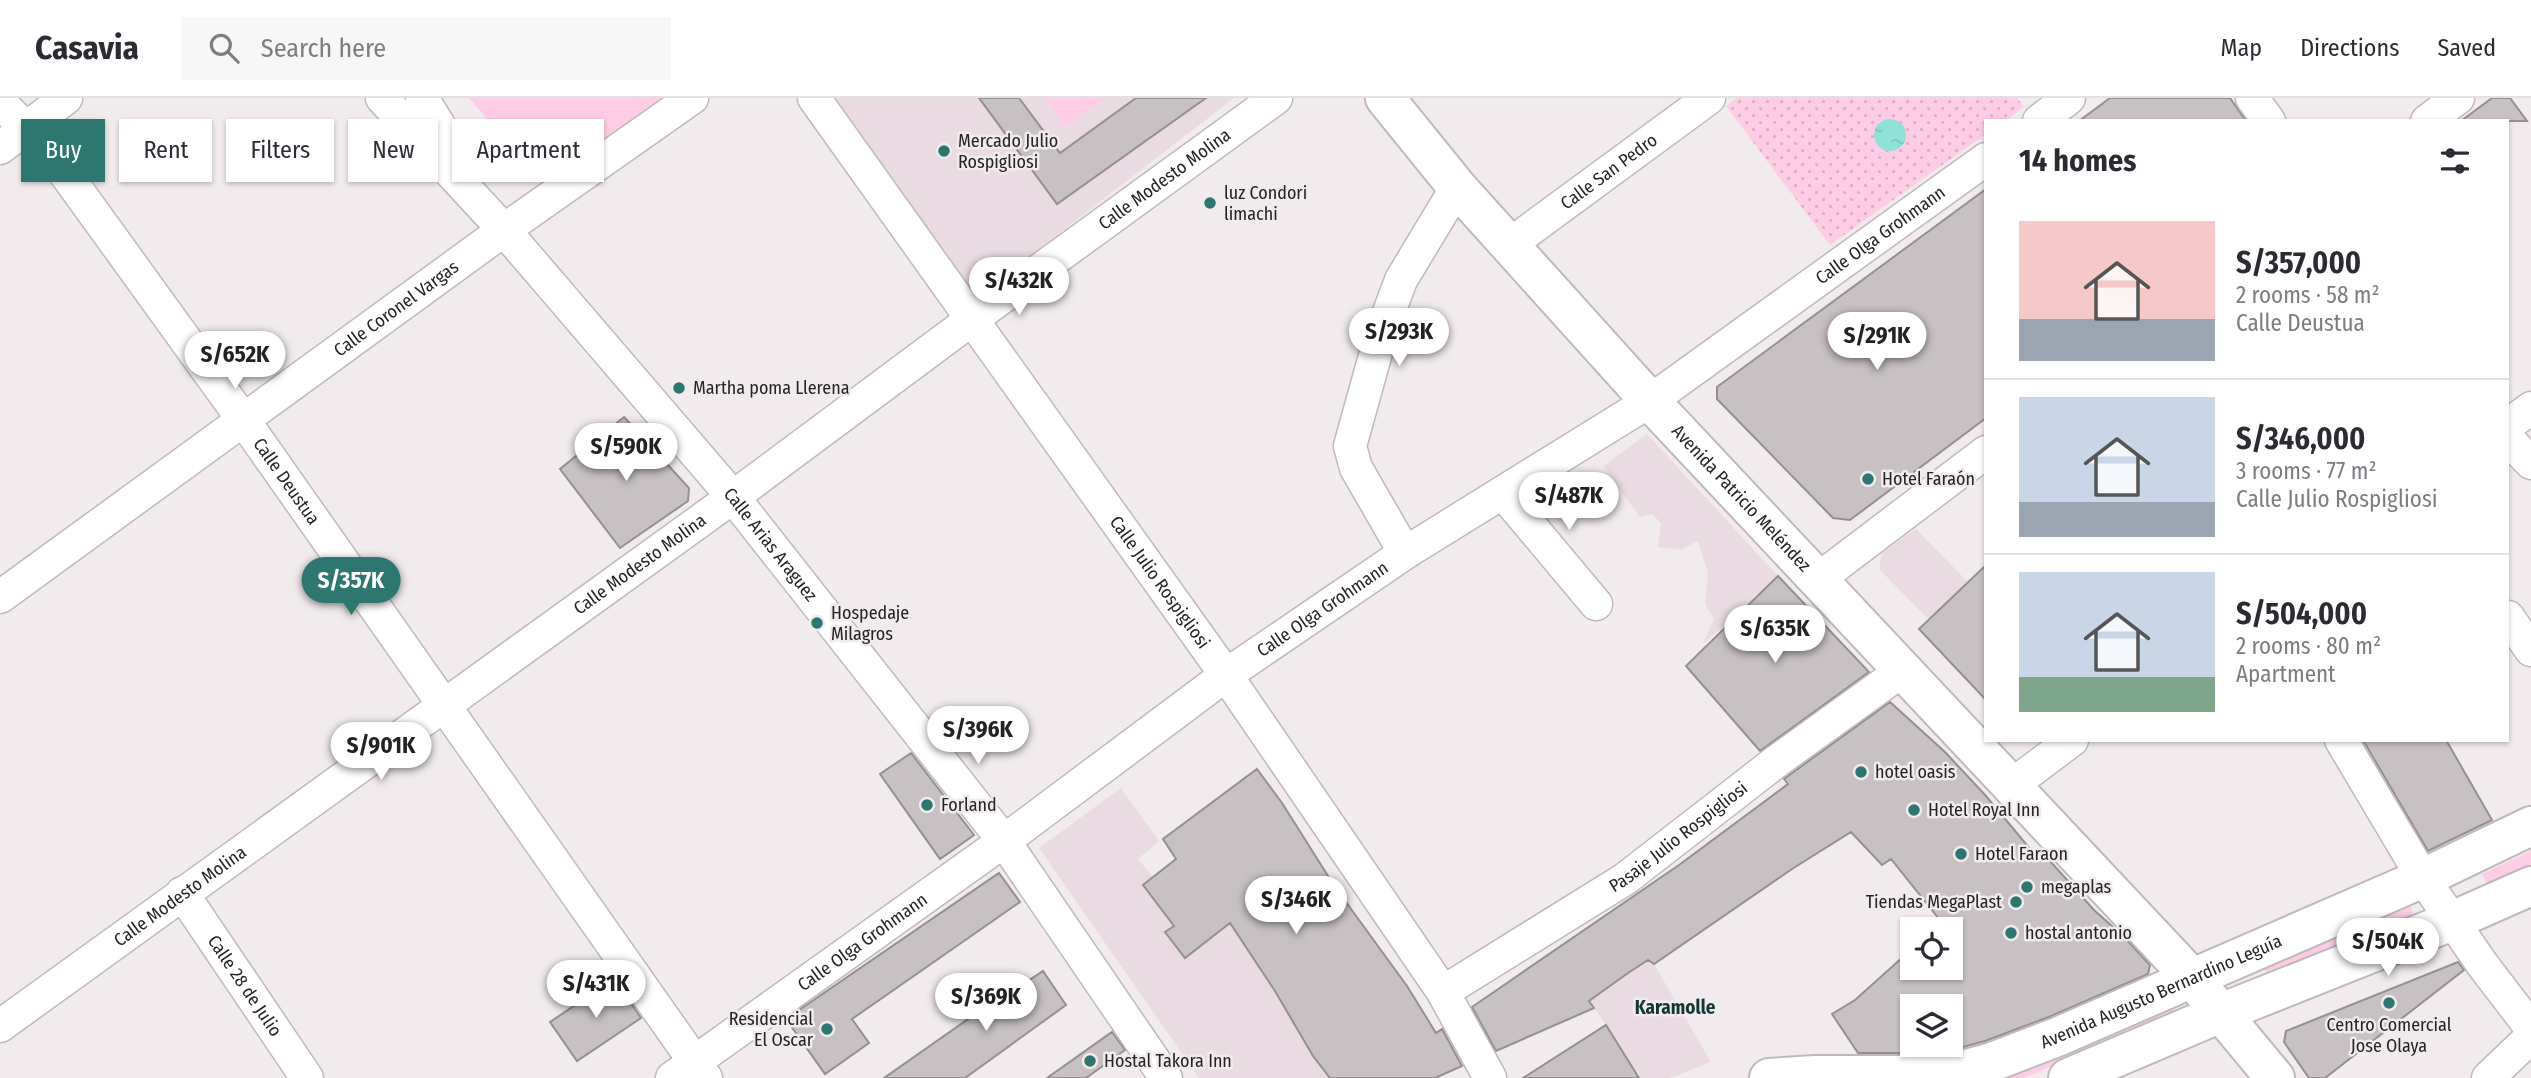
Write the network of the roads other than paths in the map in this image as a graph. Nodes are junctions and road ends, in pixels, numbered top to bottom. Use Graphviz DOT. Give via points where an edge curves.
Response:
graph roads {
  1 [pos="66,98"];
  2 [pos="382,98"];
  3 [pos="422,98"];
  4 [pos="692,98"];
  5 [pos="814,98"];
  6 [pos="1276,98"];
  7 [pos="1385,98"];
  8 [pos="1709,98"];
  9 [pos="2069,98"];
  10 [pos="2252,98"];
  11 [pos="2458,98"];
  12 [pos="0,102"];
  13 [pos="2042,119"];
  14 [pos="2268,119"];
  15 [pos="2430,119"];
  16 [pos="13,140"];
  17 [pos="1984,160"];
  18 [pos="1457,187"];
  19 [pos="504,230"];
  20 [pos="1509,245"];
  21 [pos="971,320"];
  22 [pos="1650,401"];
  23 [pos="2531,408"];
  24 [pos="242,418"];
  25 [pos="2509,424"];
  26 [pos="2509,440"];
  27 [pos="1984,454"];
  28 [pos="2531,463"];
  29 [pos="1503,493"];
  30 [pos="733,497"];
  31 [pos="1405,553"];
  32 [pos="1817,580"];
  33 [pos="0,597"];
  34 [pos="1596,604"];
  35 [pos="2509,618"];
  36 [pos="2531,650"];
  37 [pos="1903,670"];
  38 [pos="1226,675"];
  39 [pos="445,704"];
  40 [pos="2070,742"];
  41 [pos="2342,742"];
  42 [pos="2012,785"];
  43 [pos="2531,826"];
  44 [pos="1004,841"];
  45 [pos="2423,878"];
  46 [pos="2531,886"];
  47 [pos="182,893"];
  48 [pos="2452,921"];
  49 [pos="2192,978"];
  50 [pos="1443,992"];
  51 [pos="2221,1013"];
  52 [pos="0,1027"];
  53 [pos="2531,1028"];
  54 [pos="2531,1037"];
  55 [pos="691,1073"];
  56 [pos="1815,1077"];
  57 [pos="307,1078"];
  58 [pos="1166,1078"];
  59 [pos="1490,1078"];
  60 [pos="1769,1078"];
  61 [pos="2068,1078"];
  62 [pos="2275,1078"];
  63 [pos="2488,1078"];
  1 -- 16 [label="street"];
  2 -- 19 [label="street, Calle Arias Araguez"];
  3 -- 19 [label="street, Calle Arias Araguez"];
  4 -- 19 [label="street, Calle Coronel Vargas"];
  5 -- 21 [label="street, Calle Julio Rospigliosi"];
  6 -- 21 [label="street, Calle Modesto Molina"];
  7 -- 18 [label="street, Avenida Patricio Meléndez"];
  8 -- 20 [label="street, Calle San Pedro"];
  9 -- 13 [label="street"];
  10 -- 14 [label="street"];
  11 -- 15 [label="street"];
  12 -- 16 [label="street, Calle Deustua"];
  16 -- 24 [label="street, Calle Deustua" via="54,158"];
  17 -- 22 [label="street, Calle Olga Grohmann"];
  18 -- 20 [label="street, Avenida Patricio Meléndez"];
  18 -- 31 [label="street" via="1401,281 1350,446 1356,468"];
  19 -- 24 [label="street, Calle Coronel Vargas"];
  19 -- 30 [label="street, Calle Arias Araguez"];
  20 -- 22 [label="street, Avenida Patricio Meléndez"];
  21 -- 30 [label="street, Calle Modesto Molina"];
  21 -- 38 [label="street, Calle Julio Rospigliosi"];
  22 -- 29 [label="street, Calle Olga Grohmann"];
  22 -- 32 [label="street, Avenida Patricio Meléndez"];
  23 -- 25 [label="street"];
  24 -- 33 [label="street, Calle Coronel Vargas"];
  24 -- 39 [label="street, Calle Deustua"];
  26 -- 28 [label="street"];
  27 -- 32 [label="street"];
  29 -- 31 [label="street, Calle Olga Grohmann"];
  29 -- 34 [label="street"];
  30 -- 39 [label="street, Calle Modesto Molina"];
  30 -- 44 [label="street, Calle Arias Araguez"];
  31 -- 38 [label="street, Calle Olga Grohmann"];
  32 -- 37 [label="street, Avenida Patricio Meléndez"];
  35 -- 36 [label="street"];
  37 -- 42 [label="street, Avenida Patricio Meléndez"];
  37 -- 50 [label="street, Pasaje Julio Rospigliosi" via="1625,879"];
  38 -- 44 [label="street, Calle Olga Grohmann"];
  38 -- 50 [label="street, Calle Julio Rospigliosi"];
  39 -- 47 [label="street, Calle Modesto Molina"];
  39 -- 55 [label="street, Calle Deustua"];
  40 -- 42 [label="street"];
  41 -- 45 [label="street"];
  42 -- 49 [label="street, Avenida Patricio Meléndez"];
  43 -- 45 [label="street, Avenida Augusto Bernardino Leguía"];
  44 -- 55 [label="street, Calle Olga Grohmann"];
  44 -- 58 [label="street, Calle Arias Araguez"];
  45 -- 48 [label="street"];
  45 -- 49 [label="street, Avenida Augusto Bernardino Leguía"];
  46 -- 48 [label="street"];
  47 -- 52 [label="street, Calle Modesto Molina"];
  47 -- 57 [label="street, Calle 28 de Julio"];
  48 -- 51 [label="street"];
  48 -- 53 [label="street"];
  49 -- 51 [label="street, Avenida Patricio Meléndez"];
  49 -- 56 [label="street, Avenida Augusto Bernardino Leguía" via="2057,1037 1944,1075"];
  50 -- 59 [label="street, Calle Julio Rospigliosi"];
  51 -- 61 [label="street"];
  51 -- 62 [label="street, Avenida Patricio Meléndez"];
  54 -- 63 [label="street"];
  56 -- 60 [label="street, Avenida Augusto Bernardino Leguía"];
}
